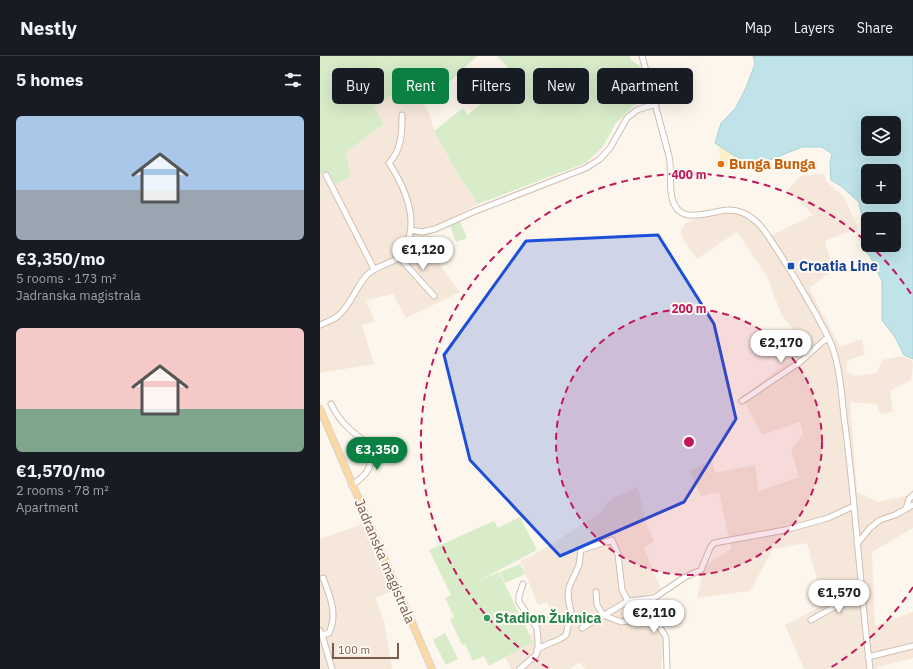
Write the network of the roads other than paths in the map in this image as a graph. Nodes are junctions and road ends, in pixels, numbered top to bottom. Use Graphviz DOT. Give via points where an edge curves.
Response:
graph roads {
  1 [pos="642,56"];
  2 [pos="646,68"];
  3 [pos="656,104"];
  4 [pos="402,115"];
  5 [pos="326,175"];
  6 [pos="411,230"];
  7 [pos="399,257"];
  8 [pos="374,269"];
  9 [pos="434,296"];
  10 [pos="320,325"];
  11 [pos="828,337"];
  12 [pos="742,401"];
  13 [pos="331,404"];
  14 [pos="320,409"];
  15 [pos="370,445"];
  16 [pos="391,448"];
  17 [pos="352,486"];
  18 [pos="913,495"];
  19 [pos="854,506"];
  20 [pos="913,506"];
  21 [pos="906,509"];
  22 [pos="857,544"];
  23 [pos="323,578"];
  24 [pos="523,584"];
  25 [pos="596,592"];
  26 [pos="862,596"];
  27 [pos="652,598"];
  28 [pos="628,601"];
  29 [pos="603,615"];
  30 [pos="653,617"];
  31 [pos="811,620"];
  32 [pos="582,628"];
  33 [pos="321,633"];
  34 [pos="913,646"];
  35 [pos="537,650"];
  36 [pos="868,656"];
  37 [pos="332,669"];
  38 [pos="432,669"];
  39 [pos="520,669"];
  40 [pos="667,669"];
  41 [pos="870,669"];
  1 -- 2 [label="street"];
  3 -- 6 [label="street" via="637,110 626,118 610,148 600,159 586,168 435,229 422,232"];
  3 -- 11 [label="street" via="670,160 671,195 675,206 680,212 691,216 731,210 744,213 755,220 782,258"];
  4 -- 6 [label="street" via="400,144 389,163 408,201"];
  5 -- 8 [label="street"];
  6 -- 7 [label="street" via="404,252"];
  7 -- 8 [label="street"];
  7 -- 9 [label="street"];
  8 -- 10 [label="street" via="360,283 338,316"];
  11 -- 12 [label="street" via="800,362"];
  11 -- 19 [label="street" via="838,372"];
  13 -- 15 [label="street" via="346,427"];
  14 -- 17 [label="main road, Jadranska magistrala"];
  15 -- 16 [label="street" via="385,444"];
  15 -- 17 [label="street" via="370,467"];
  17 -- 38 [label="main road, Jadranska magistrala"];
  18 -- 21 [label="street"];
  19 -- 22 [label="street"];
  19 -- 27 [label="street" via="828,518 785,530 714,543 701,570"];
  20 -- 21 [label="street"];
  21 -- 22 [label="street" via="880,520"];
  22 -- 26 [label="street"];
  23 -- 33 [label="street" via="334,610 329,633"];
  24 -- 35 [label="street" via="519,602 537,628"];
  25 -- 29 [label="street" via="597,605"];
  26 -- 31 [label="street" via="836,606"];
  26 -- 36 [label="street"];
  27 -- 28 [label="street"];
  27 -- 30 [label="street"];
  28 -- 29 [label="street"];
  28 -- 35 [label="street" via="622,590 618,554 612,540 581,550 579,565 569,587 571,612 566,635"];
  29 -- 30 [label="street" via="621,622"];
  29 -- 32 [label="street"];
  30 -- 40 [label="street" via="666,637"];
  33 -- 37 [label="street"];
  34 -- 36 [label="street"];
  35 -- 39 [label="street" via="536,655"];
  36 -- 41 [label="street"];
}
